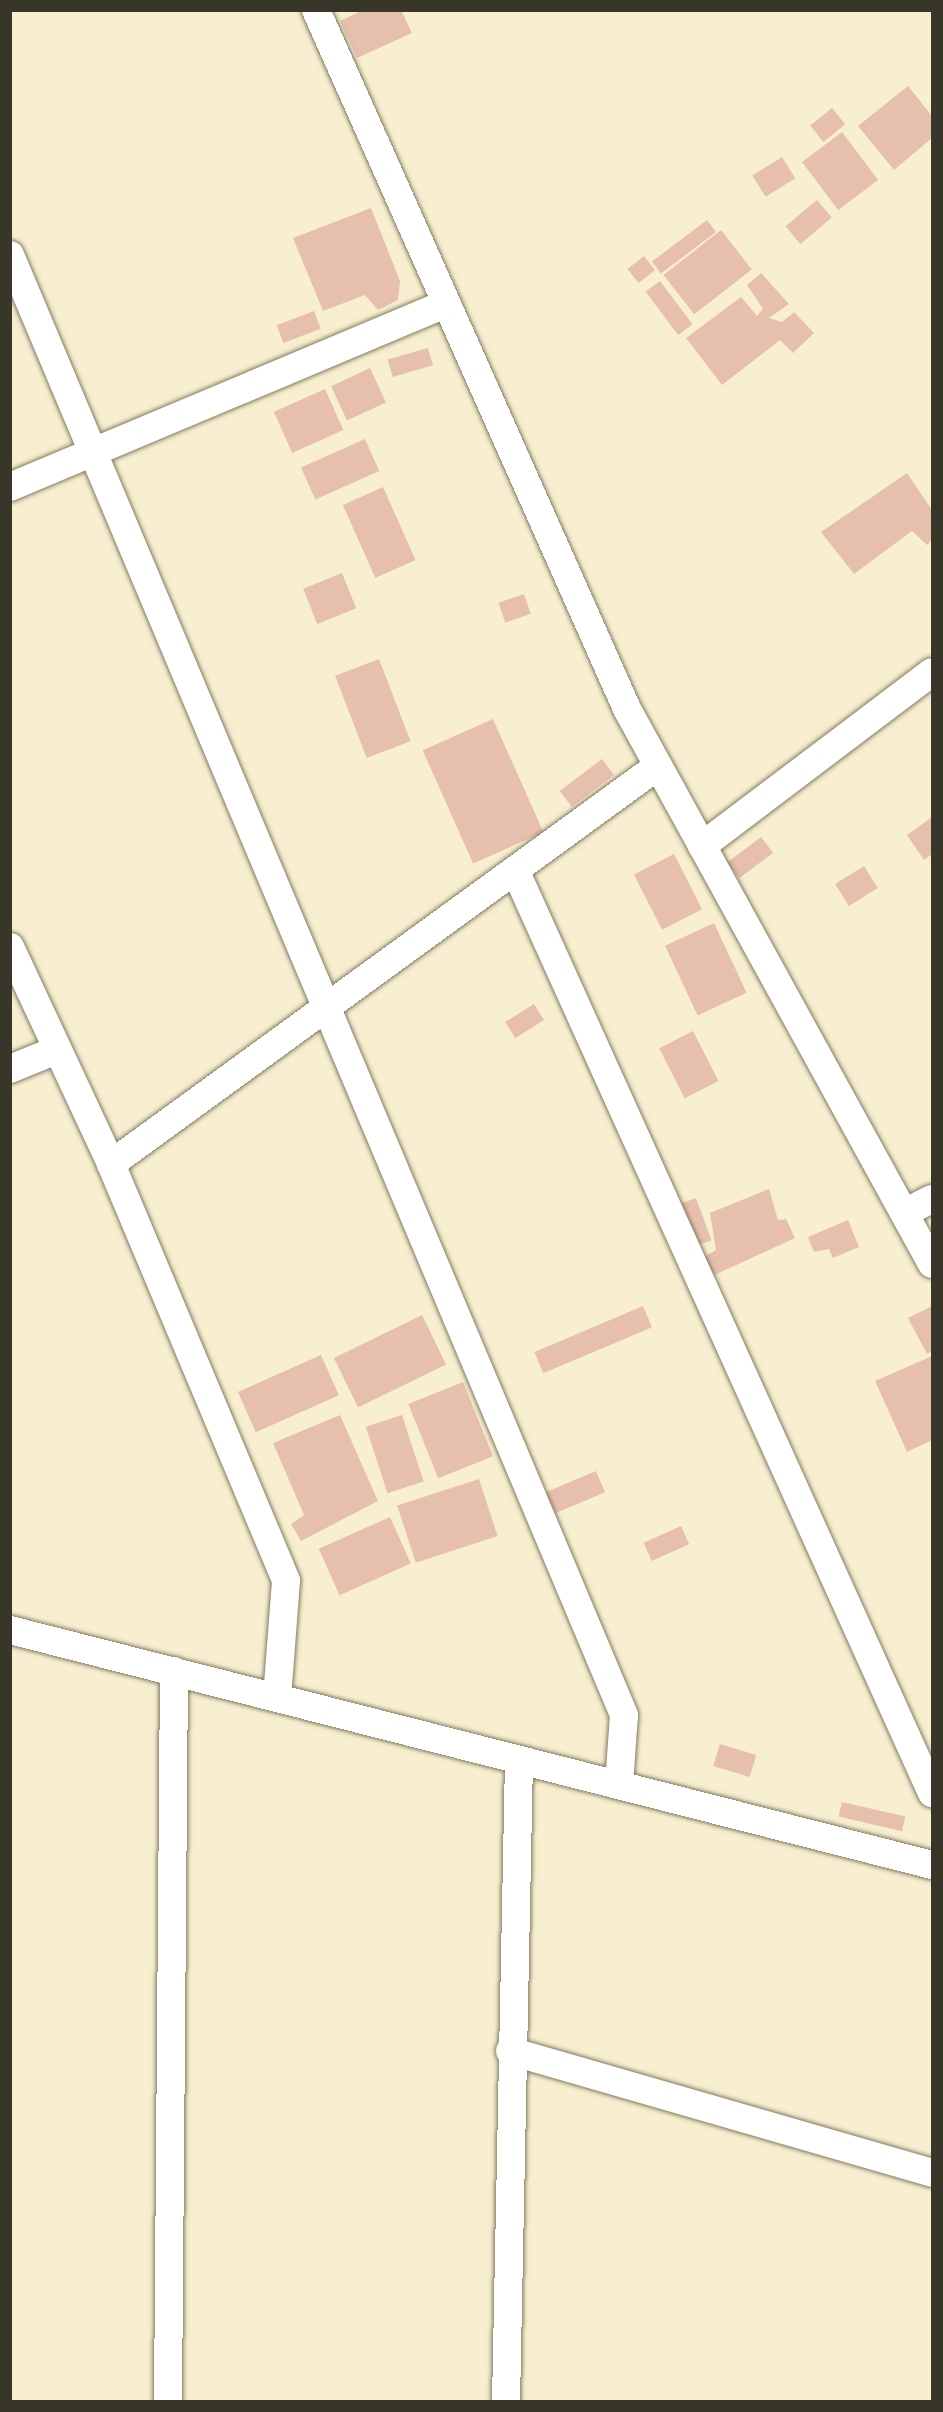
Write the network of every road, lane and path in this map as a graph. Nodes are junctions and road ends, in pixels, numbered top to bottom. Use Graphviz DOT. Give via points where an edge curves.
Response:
graph roads {
  1 [pos="316,10"];
  2 [pos="10,255"];
  3 [pos="446,304"];
  4 [pos="93,452"];
  5 [pos="10,487"];
  6 [pos="933,672"];
  7 [pos="658,766"];
  8 [pos="702,846"];
  9 [pos="515,870"];
  10 [pos="10,948"];
  11 [pos="327,1009"];
  12 [pos="54,1051"];
  13 [pos="10,1069"];
  14 [pos="111,1164"];
  15 [pos="933,1199"];
  16 [pos="904,1213"];
  17 [pos="933,1264"];
  18 [pos="10,1630"];
  19 [pos="174,1671"];
  20 [pos="277,1698"];
  21 [pos="519,1760"];
  22 [pos="619,1785"];
  23 [pos="933,1793"];
  24 [pos="933,1865"];
  25 [pos="510,2051"];
  26 [pos="933,2173"];
  27 [pos="168,2402"];
  28 [pos="506,2402"];
  1 -- 3 [label="street"];
  2 -- 4 [label="street"];
  3 -- 4 [label="street"];
  3 -- 7 [label="street" via="627,709"];
  4 -- 5 [label="street"];
  4 -- 11 [label="street"];
  6 -- 8 [label="street"];
  7 -- 8 [label="street"];
  7 -- 9 [label="street"];
  8 -- 16 [label="street"];
  9 -- 11 [label="street"];
  9 -- 23 [label="street"];
  10 -- 12 [label="street"];
  11 -- 14 [label="street"];
  11 -- 22 [label="street" via="624,1715"];
  12 -- 13 [label="street"];
  12 -- 14 [label="street"];
  14 -- 20 [label="street" via="286,1581"];
  15 -- 16 [label="street"];
  16 -- 17 [label="street"];
  18 -- 19 [label="street"];
  19 -- 20 [label="street"];
  19 -- 27 [label="street"];
  20 -- 21 [label="street"];
  21 -- 22 [label="street"];
  21 -- 25 [label="street"];
  22 -- 24 [label="street"];
  25 -- 26 [label="street"];
  25 -- 28 [label="street"];
}
